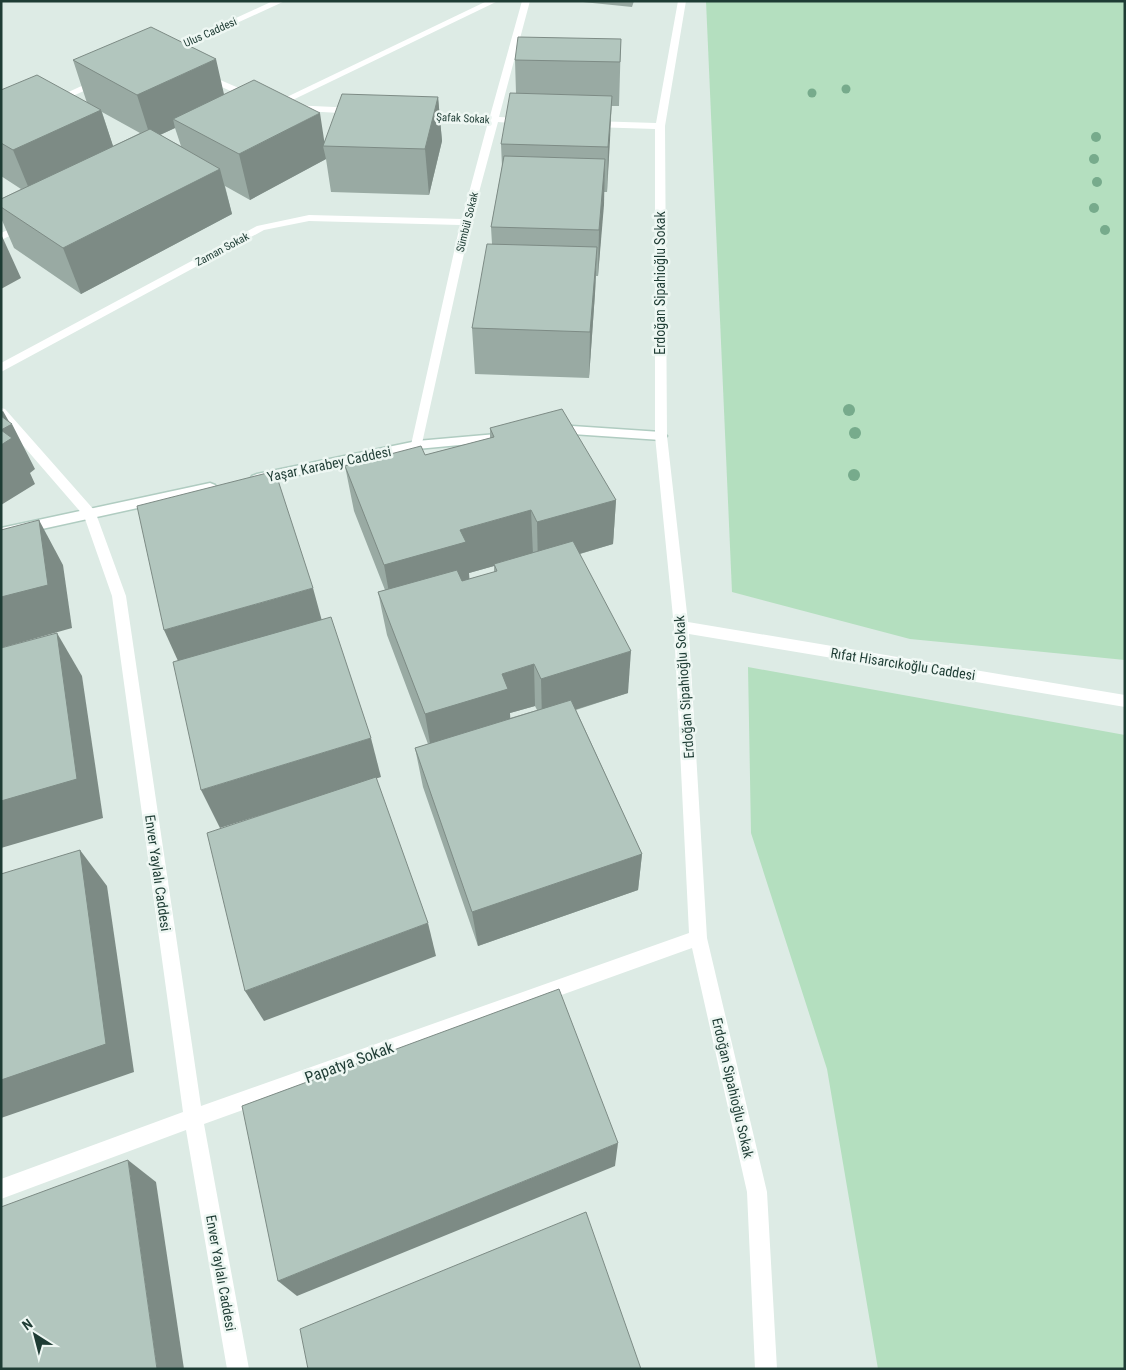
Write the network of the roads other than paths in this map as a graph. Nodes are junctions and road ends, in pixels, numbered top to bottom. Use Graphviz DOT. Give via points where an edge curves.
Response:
graph roads {
  1 [pos="281,1"];
  2 [pos="494,1"];
  3 [pos="526,1"];
  4 [pos="682,1"];
  5 [pos="161,58"];
  6 [pos="192,71"];
  7 [pos="111,76"];
  8 [pos="47,104"];
  9 [pos="268,109"];
  10 [pos="368,112"];
  11 [pos="407,114"];
  12 [pos="494,120"];
  13 [pos="533,121"];
  14 [pos="582,123"];
  15 [pos="660,126"];
  16 [pos="36,220"];
  17 [pos="466,222"];
  18 [pos="1,237"];
  19 [pos="1,368"];
  20 [pos="1,412"];
  21 [pos="543,433"];
  22 [pos="523,435"];
  23 [pos="661,436"];
  24 [pos="417,445"];
  25 [pos="244,482"];
  26 [pos="224,486"];
  27 [pos="90,514"];
  28 [pos="1,533"];
  29 [pos="681,627"];
  30 [pos="1125,701"];
  31 [pos="698,938"];
  32 [pos="193,1118"];
  33 [pos="1,1189"];
  34 [pos="238,1369"];
  35 [pos="766,1369"];
  1 -- 5 [label="street, Ulus Caddesi"];
  2 -- 9 [label="street"];
  3 -- 12 [label="street, Sümbül Sokak"];
  4 -- 15 [label="street, Erdoğan Sipahioğlu Sokak"];
  6 -- 9 [label="street"];
  7 -- 8 [label="street"];
  9 -- 10 [label="street"];
  11 -- 12 [label="street, Şafak Sokak"];
  12 -- 13 [label="street, Şafak Sokak"];
  12 -- 17 [label="street, Sümbül Sokak"];
  14 -- 15 [label="street"];
  15 -- 23 [label="street, Erdoğan Sipahioğlu Sokak"];
  16 -- 18 [label="street"];
  17 -- 19 [label="street, Zaman Sokak" via="309,218 260,228"];
  17 -- 24 [label="street, Sümbül Sokak"];
  20 -- 27 [label="street, Enver Yaylalı Caddesi"];
  21 -- 23 [label="street" via="572,430"];
  22 -- 24 [label="street, Yaşar Karabey Caddesi"];
  23 -- 29 [label="street, Erdoğan Sipahioğlu Sokak"];
  24 -- 25 [label="street, Yaşar Karabey Caddesi"];
  26 -- 27 [label="street"];
  27 -- 28 [label="street"];
  27 -- 32 [label="street, Enver Yaylalı Caddesi" via="119,596"];
  29 -- 30 [label="street, Rıfat Hisarcıkoğlu Caddesi"];
  29 -- 31 [label="street, Erdoğan Sipahioğlu Sokak"];
  31 -- 32 [label="street, Papatya Sokak"];
  31 -- 35 [label="street, Erdoğan Sipahioğlu Sokak" via="757,1192"];
  32 -- 33 [label="street, Papatya Sokak"];
  32 -- 34 [label="street, Enver Yaylalı Caddesi"];
}
